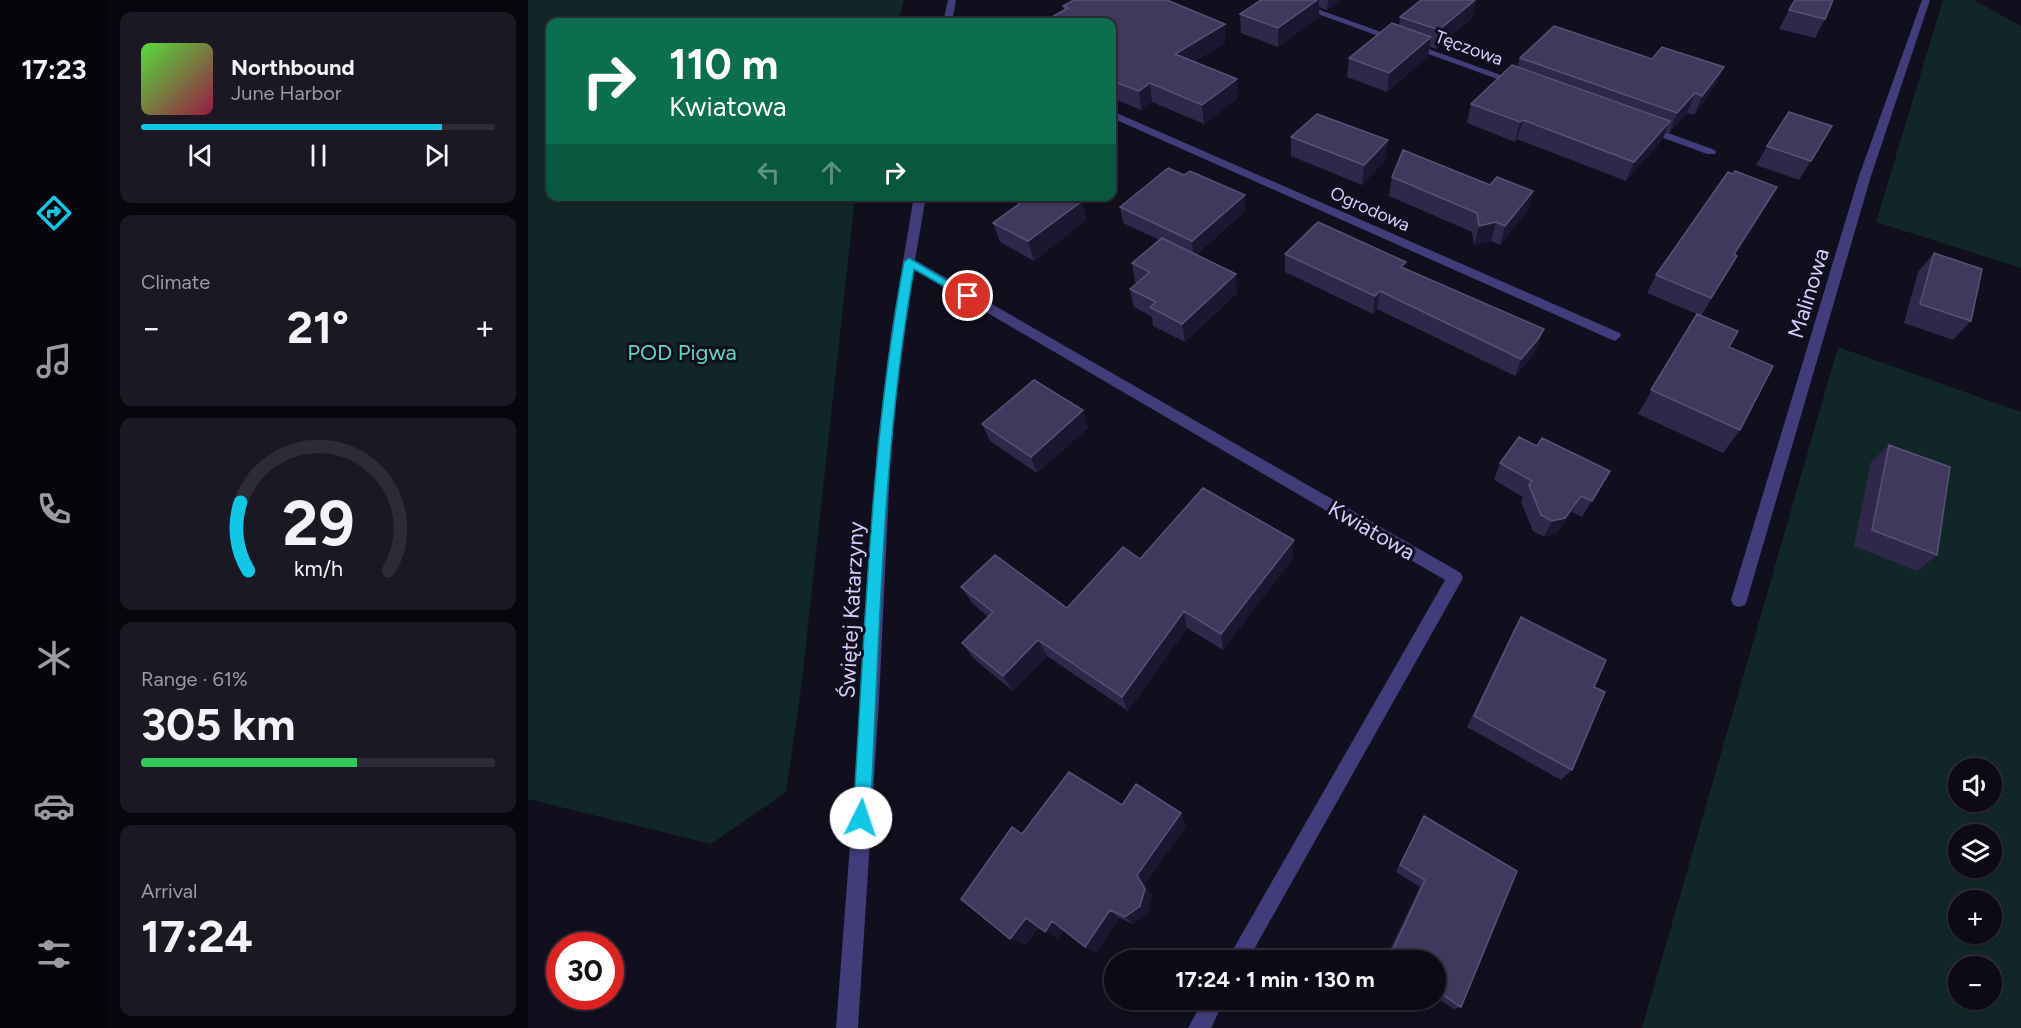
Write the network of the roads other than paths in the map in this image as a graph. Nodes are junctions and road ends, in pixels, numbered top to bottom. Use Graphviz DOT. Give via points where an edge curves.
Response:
graph roads {
  1 [pos="952,0"];
  2 [pos="1283,0"];
  3 [pos="1926,0"];
  4 [pos="949,18"];
  5 [pos="1531,88"];
  6 [pos="1116,116"];
  7 [pos="1632,124"];
  8 [pos="1711,152"];
  9 [pos="919,201"];
  10 [pos="909,262"];
  11 [pos="1614,336"];
  12 [pos="1739,600"];
  13 [pos="1243,950"];
  14 [pos="1209,1010"];
  15 [pos="847,1028"];
  16 [pos="1198,1028"];
  1 -- 4 [label="street"];
  2 -- 5 [label="street, Tęczowa"];
  3 -- 12 [label="street, Malinowa" via="1865,176"];
  6 -- 11 [label="street, Ogrodowa"];
  7 -- 8 [label="street"];
  9 -- 10 [label="street, Świętej Katarzyny"];
  10 -- 13 [label="street, Kwiatowa" via="1455,578"];
  10 -- 15 [label="street, Świętej Katarzyny" via="884,448"];
  14 -- 16 [label="street"];
}
